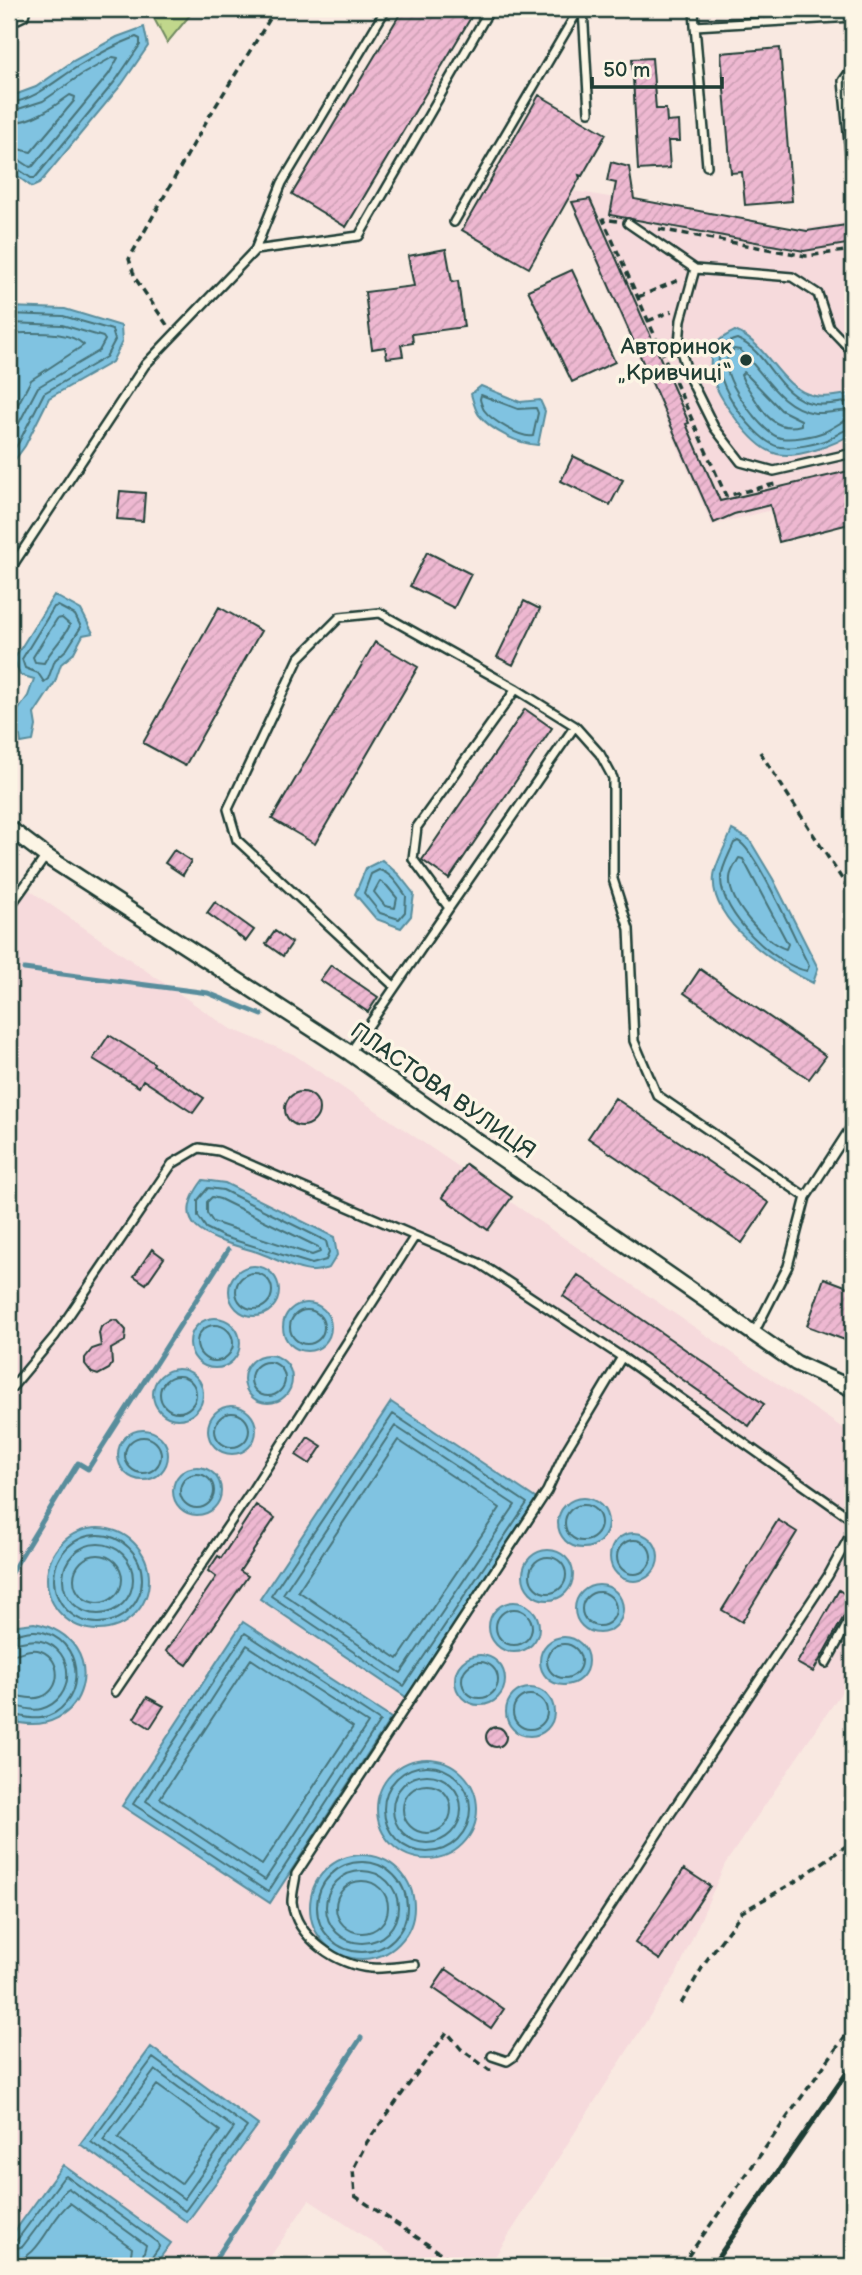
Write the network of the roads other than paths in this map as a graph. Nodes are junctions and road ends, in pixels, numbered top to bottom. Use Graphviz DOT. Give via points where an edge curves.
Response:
graph roads {
  1 [pos="26,9"];
  2 [pos="386,9"];
  3 [pos="490,9"];
  4 [pos="581,9"];
  5 [pos="694,9"];
  6 [pos="853,17"];
  7 [pos="9,23"];
  8 [pos="695,26"];
  9 [pos="853,73"];
  10 [pos="589,112"];
  11 [pos="707,166"];
  12 [pos="853,185"];
  13 [pos="454,222"];
  14 [pos="628,223"];
  15 [pos="255,250"];
  16 [pos="694,271"];
  17 [pos="853,352"];
  18 [pos="853,453"];
  19 [pos="9,571"];
  20 [pos="516,689"];
  21 [pos="575,726"];
  22 [pos="9,828"];
  23 [pos="46,856"];
  24 [pos="9,908"];
  25 [pos="449,908"];
  26 [pos="395,987"];
  27 [pos="350,1053"];
  28 [pos="853,1124"];
  29 [pos="806,1197"];
  30 [pos="415,1236"];
  31 [pos="754,1334"];
  32 [pos="622,1357"];
  33 [pos="853,1389"];
  34 [pos="9,1391"];
  35 [pos="853,1520"];
  36 [pos="853,1530"];
  37 [pos="853,1614"];
  38 [pos="825,1662"];
  39 [pos="115,1692"];
  40 [pos="415,1965"];
  41 [pos="492,2056"];
  1 -- 7 [label="lane" via="24,16"];
  2 -- 15 [label="lane" via="282,183"];
  3 -- 15 [label="lane" via="359,236"];
  4 -- 10 [label="lane"];
  4 -- 13 [label="lane"];
  5 -- 8 [label="lane"];
  6 -- 8 [label="lane"];
  8 -- 11 [label="lane"];
  9 -- 12 [label="lane" via="843,81"];
  14 -- 16 [label="lane"];
  15 -- 19 [label="lane" via="145,365"];
  16 -- 17 [label="lane" via="792,276 818,294 829,327"];
  16 -- 18 [label="lane" via="681,320 680,344 688,374 714,427 741,462 774,471"];
  20 -- 21 [label="lane"];
  20 -- 25 [label="lane" via="417,827 413,859"];
  20 -- 26 [label="lane" via="380,613 340,617 299,658 228,809 237,840"];
  21 -- 25 [label="lane"];
  21 -- 29 [label="lane" via="600,754 612,778 614,879 629,929 634,1041 657,1095"];
  22 -- 23 [label="street, ПЛАСТОВА ВУЛИЦЯ"];
  23 -- 24 [label="lane"];
  23 -- 27 [label="street, ПЛАСТОВА ВУЛИЦЯ"];
  25 -- 26 [label="lane"];
  26 -- 27 [label="lane"];
  27 -- 31 [label="street, ПЛАСТОВА ВУЛИЦЯ"];
  28 -- 29 [label="lane"];
  29 -- 31 [label="lane" via="788,1266"];
  30 -- 32 [label="lane" via="479,1263"];
  30 -- 34 [label="lane" via="219,1151 199,1148 172,1164 55,1336"];
  30 -- 39 [label="lane" via="253,1489"];
  31 -- 33 [label="street, ПЛАСТОВА ВУЛИЦЯ" via="796,1363"];
  32 -- 35 [label="lane"];
  32 -- 40 [label="lane" via="565,1452 547,1492 296,1874 292,1901 299,1925 314,1942 335,1957 369,1968"];
  36 -- 41 [label="lane" via="828,1576 511,2059"];
  37 -- 38 [label="lane"];
}
